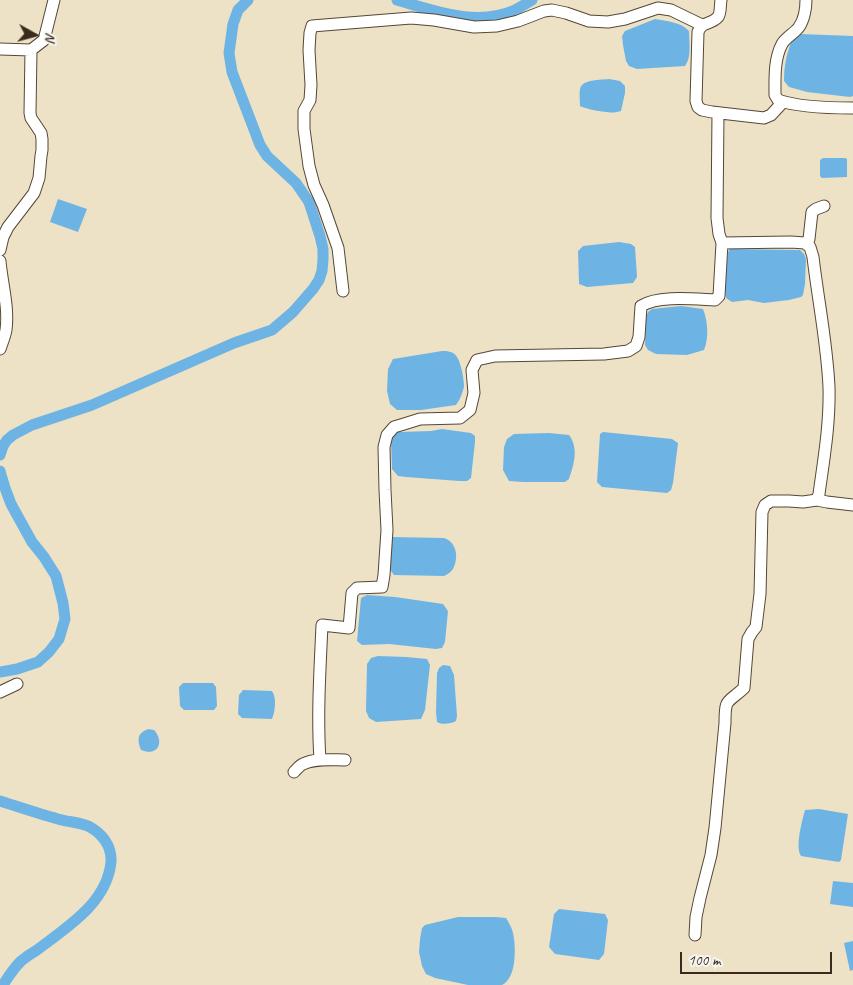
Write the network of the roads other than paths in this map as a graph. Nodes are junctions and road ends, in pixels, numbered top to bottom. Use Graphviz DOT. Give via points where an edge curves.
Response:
graph roads {
  1 [pos="54,0"];
  2 [pos="721,0"];
  3 [pos="806,0"];
  4 [pos="559,6"];
  5 [pos="702,25"];
  6 [pos="0,49"];
  7 [pos="31,50"];
  8 [pos="783,102"];
  9 [pos="853,108"];
  10 [pos="718,113"];
  11 [pos="824,206"];
  12 [pos="722,243"];
  13 [pos="807,245"];
  14 [pos="0,250"];
  15 [pos="0,262"];
  16 [pos="343,292"];
  17 [pos="0,349"];
  18 [pos="817,500"];
  19 [pos="853,504"];
  20 [pos="17,684"];
  21 [pos="0,692"];
  22 [pos="320,760"];
  23 [pos="345,760"];
  24 [pos="294,772"];
  25 [pos="695,935"];
  1 -- 7 [label="street" via="44,40"];
  2 -- 5 [label="street" via="718,17"];
  3 -- 8 [label="street" via="800,27 783,42 776,61 775,95"];
  4 -- 5 [label="street" via="589,20 608,22 625,20 658,8 671,10"];
  4 -- 16 [label="street" via="497,26 474,27 411,18 312,26 310,100 304,112 308,166 338,248"];
  5 -- 10 [label="street" via="698,32 696,101 702,110"];
  6 -- 7 [label="street"];
  7 -- 14 [label="street" via="29,103 31,118 42,139 39,178 34,192 8,227"];
  8 -- 9 [label="street"];
  8 -- 10 [label="street" via="764,118"];
  10 -- 12 [label="street" via="717,218"];
  11 -- 13 [label="street" via="812,212"];
  12 -- 13 [label="street" via="791,242"];
  12 -- 22 [label="street" via="719,296 715,300 659,299 646,302 641,306 636,346 628,351 495,356 477,360 472,370 474,393 470,410 460,418 420,419 394,427 387,435 384,447 387,530 382,587 357,588 352,594 349,628 322,625 318,693"];
  13 -- 18 [label="street" via="813,257 829,388 828,429"];
  15 -- 17 [label="street" via="7,319"];
  18 -- 19 [label="street"];
  18 -- 25 [label="street" via="771,501 762,512 756,627 748,639 744,688 725,707 716,828"];
  20 -- 21 [label="street"];
  22 -- 23 [label="street"];
  22 -- 24 [label="street" via="302,764"];
}
